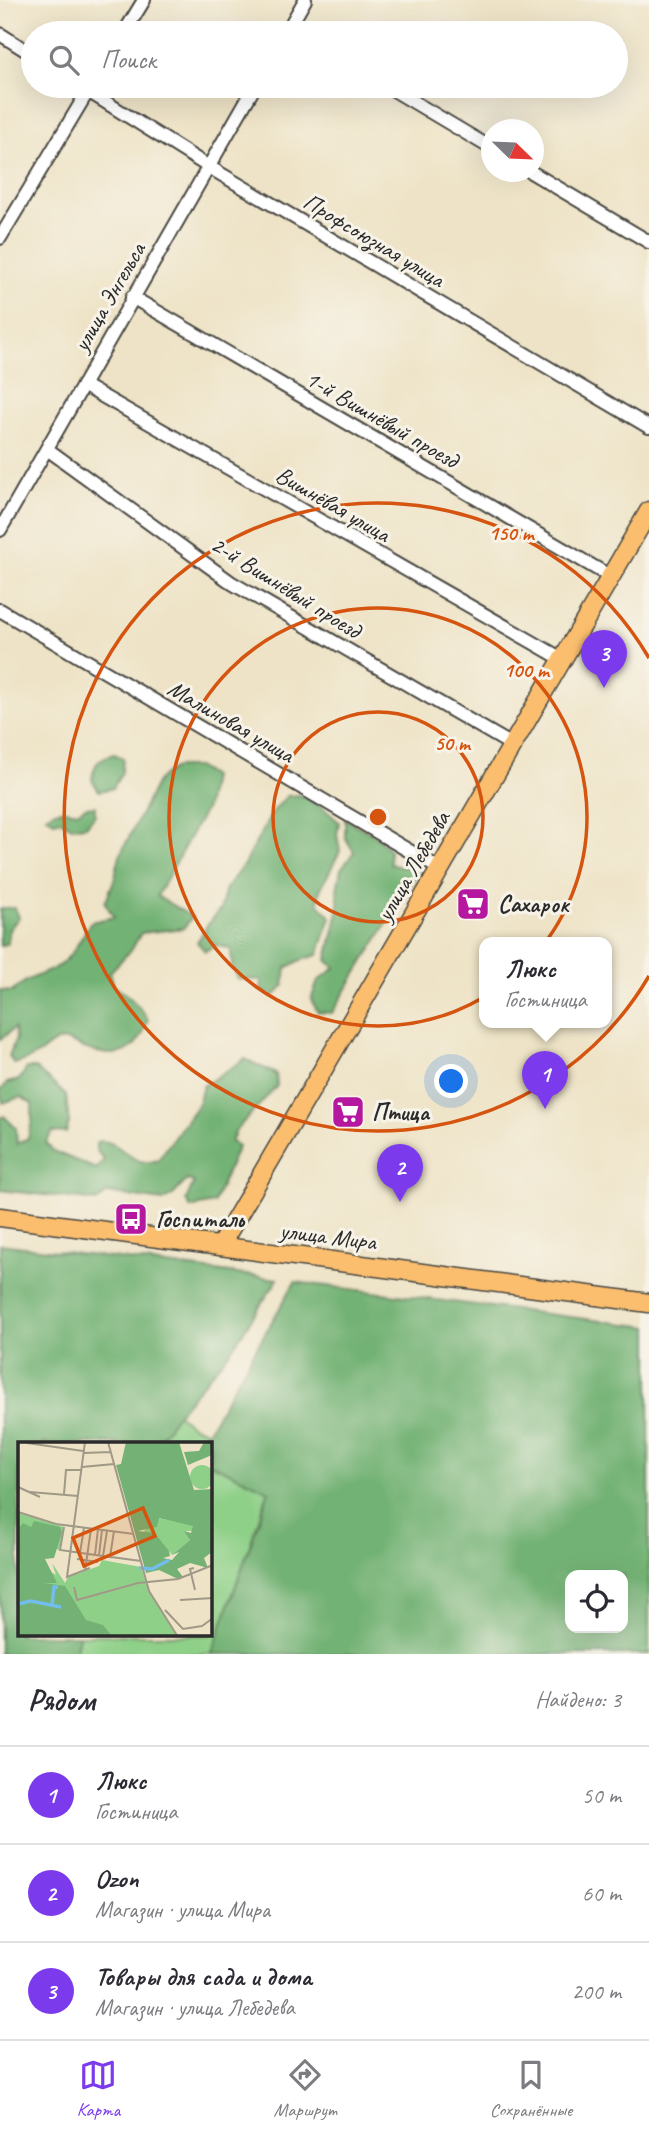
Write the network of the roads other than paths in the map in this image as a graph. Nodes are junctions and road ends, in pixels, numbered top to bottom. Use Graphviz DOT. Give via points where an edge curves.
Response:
graph roads {
  1 [pos="144,0"];
  2 [pos="305,0"];
  3 [pos="131,21"];
  4 [pos="296,21"];
  5 [pos="0,34"];
  6 [pos="21,47"];
  7 [pos="81,98"];
  8 [pos="102,98"];
  9 [pos="248,98"];
  10 [pos="407,98"];
  11 [pos="481,142"];
  12 [pos="209,167"];
  13 [pos="544,180"];
  14 [pos="0,238"];
  15 [pos="649,242"];
  16 [pos="132,297"];
  17 [pos="83,385"];
  18 [pos="649,427"];
  19 [pos="47,449"];
  20 [pos="649,511"];
  21 [pos="0,530"];
  22 [pos="611,578"];
  23 [pos="0,610"];
  24 [pos="562,659"];
  25 [pos="512,745"];
  26 [pos="440,869"];
  27 [pos="0,1217"];
  28 [pos="220,1246"];
  29 [pos="649,1303"];
  1 -- 3 [label="street"];
  2 -- 4 [label="street"];
  5 -- 6 [label="street"];
  7 -- 14 [label="street"];
  8 -- 12 [label="street, Профсоюзная улица"];
  9 -- 12 [label="street, улица Энгельса"];
  10 -- 11 [label="street"];
  12 -- 16 [label="street, улица Энгельса"];
  12 -- 18 [label="street, Профсоюзная улица"];
  13 -- 15 [label="street"];
  16 -- 17 [label="street, улица Энгельса"];
  16 -- 22 [label="street, 1-й Вишнёвый проезд"];
  17 -- 19 [label="street, улица Энгельса"];
  17 -- 24 [label="street, Вишнёвая улица"];
  19 -- 21 [label="street, улица Энгельса"];
  19 -- 25 [label="street, 2-й Вишнёвый проезд" via="232,583"];
  20 -- 22 [label="main road, улица Лебедева"];
  22 -- 24 [label="main road, улица Лебедева"];
  23 -- 26 [label="street, Малиновая улица"];
  24 -- 25 [label="main road, улица Лебедева"];
  25 -- 26 [label="main road, улица Лебедева"];
  26 -- 28 [label="main road, улица Лебедева"];
  27 -- 28 [label="main road, улица Мира"];
  28 -- 29 [label="main road, улица Мира"];
}
